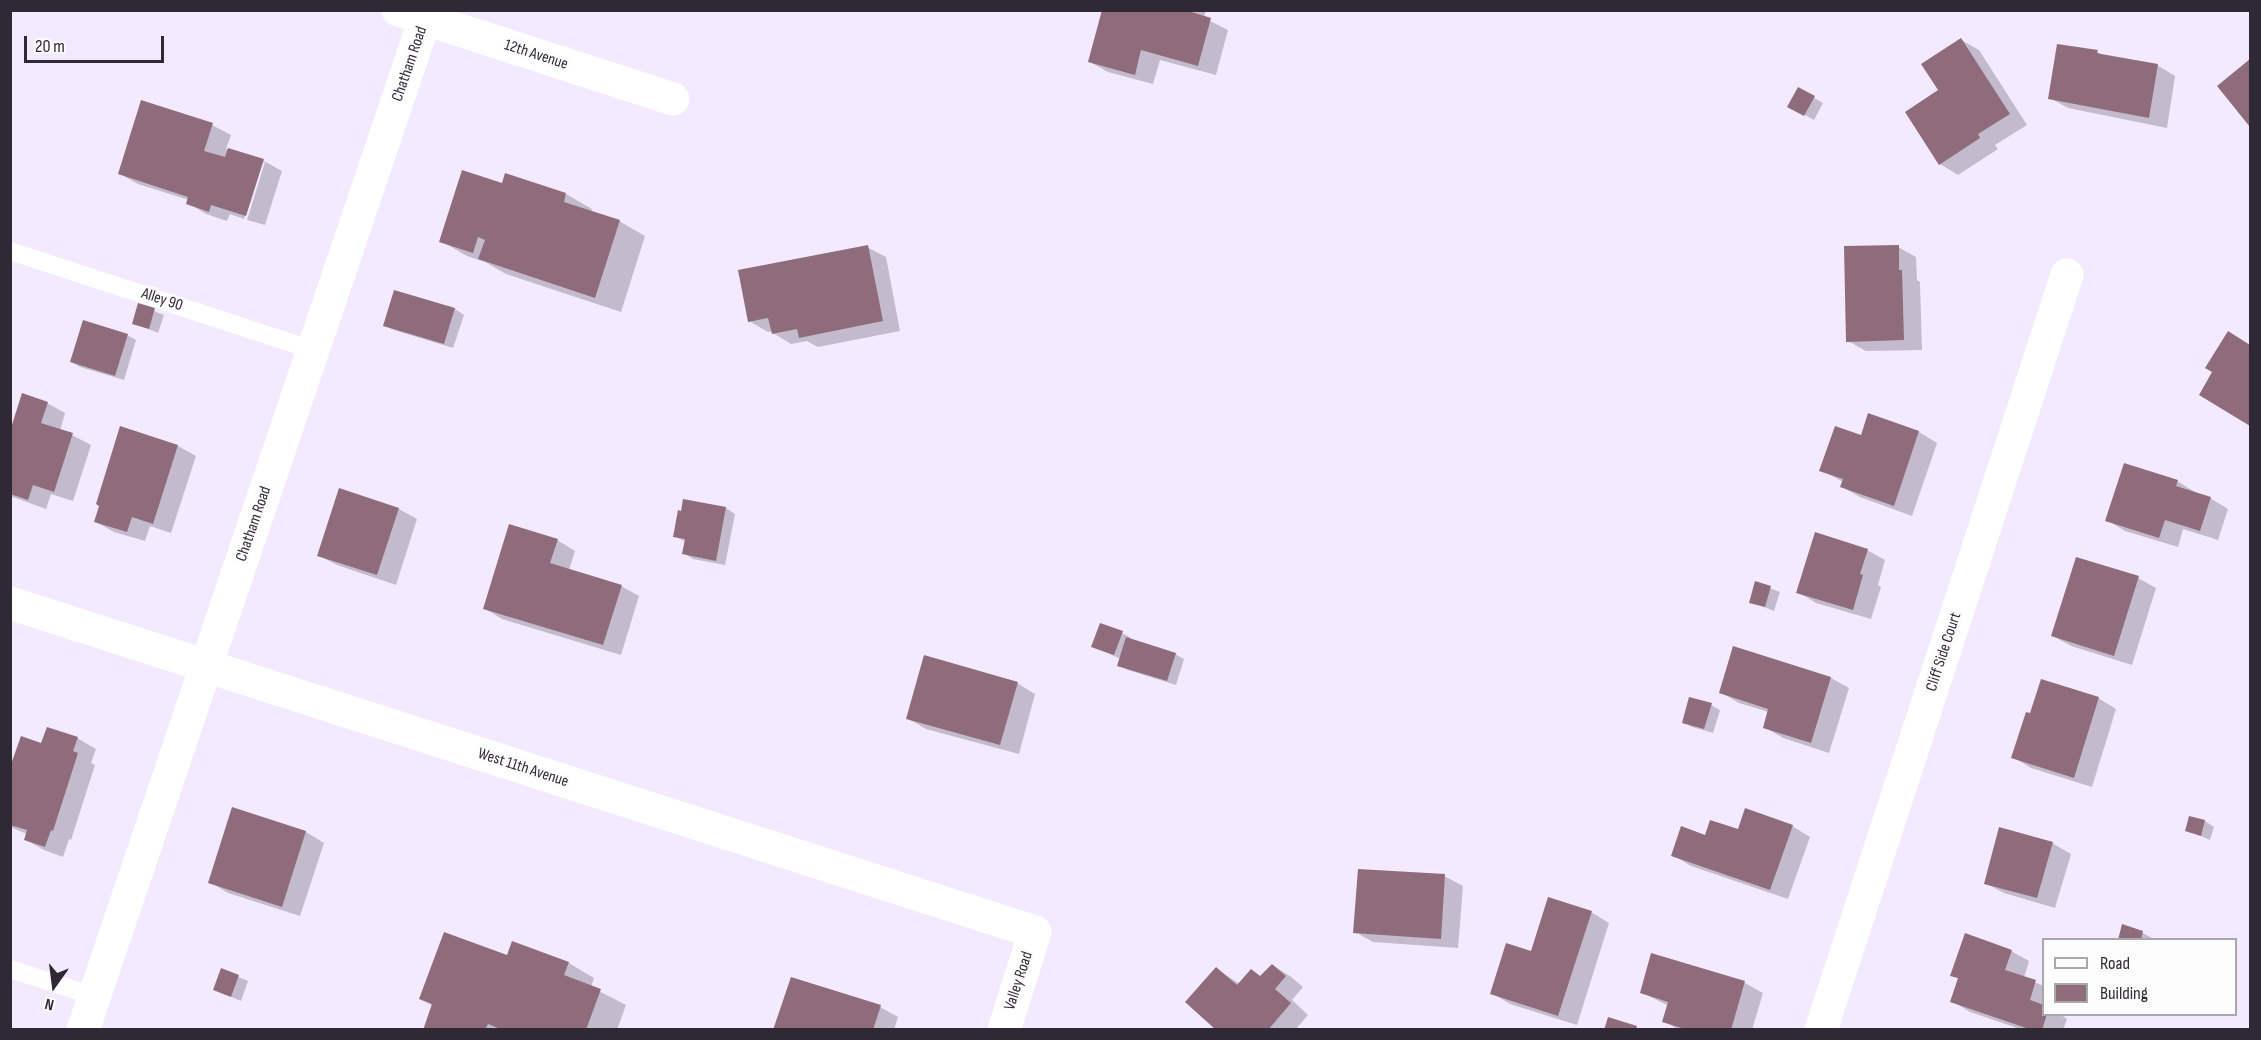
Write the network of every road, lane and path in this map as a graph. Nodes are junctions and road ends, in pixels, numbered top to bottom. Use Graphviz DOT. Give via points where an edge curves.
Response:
graph roads {
  1 [pos="412,15"];
  2 [pos="673,99"];
  3 [pos="10,251"];
  4 [pos="2067,276"];
  5 [pos="313,350"];
  6 [pos="10,603"];
  7 [pos="206,666"];
  8 [pos="1035,932"];
  9 [pos="10,969"];
  10 [pos="94,996"];
  11 [pos="83,1029"];
  12 [pos="1004,1029"];
  13 [pos="1821,1029"];
  1 -- 2 [label="street, 12th Avenue"];
  1 -- 5 [label="street, Chatham Road"];
  3 -- 5 [label="lane, Alley 90"];
  4 -- 13 [label="street, Cliff Side Court"];
  5 -- 7 [label="street, Chatham Road"];
  6 -- 7 [label="street, West 11th Avenue"];
  7 -- 8 [label="street, West 11th Avenue"];
  7 -- 10 [label="street, Chatham Road"];
  8 -- 12 [label="street, Valley Road"];
  9 -- 10 [label="lane"];
  10 -- 11 [label="street, Chatham Road"];
}
